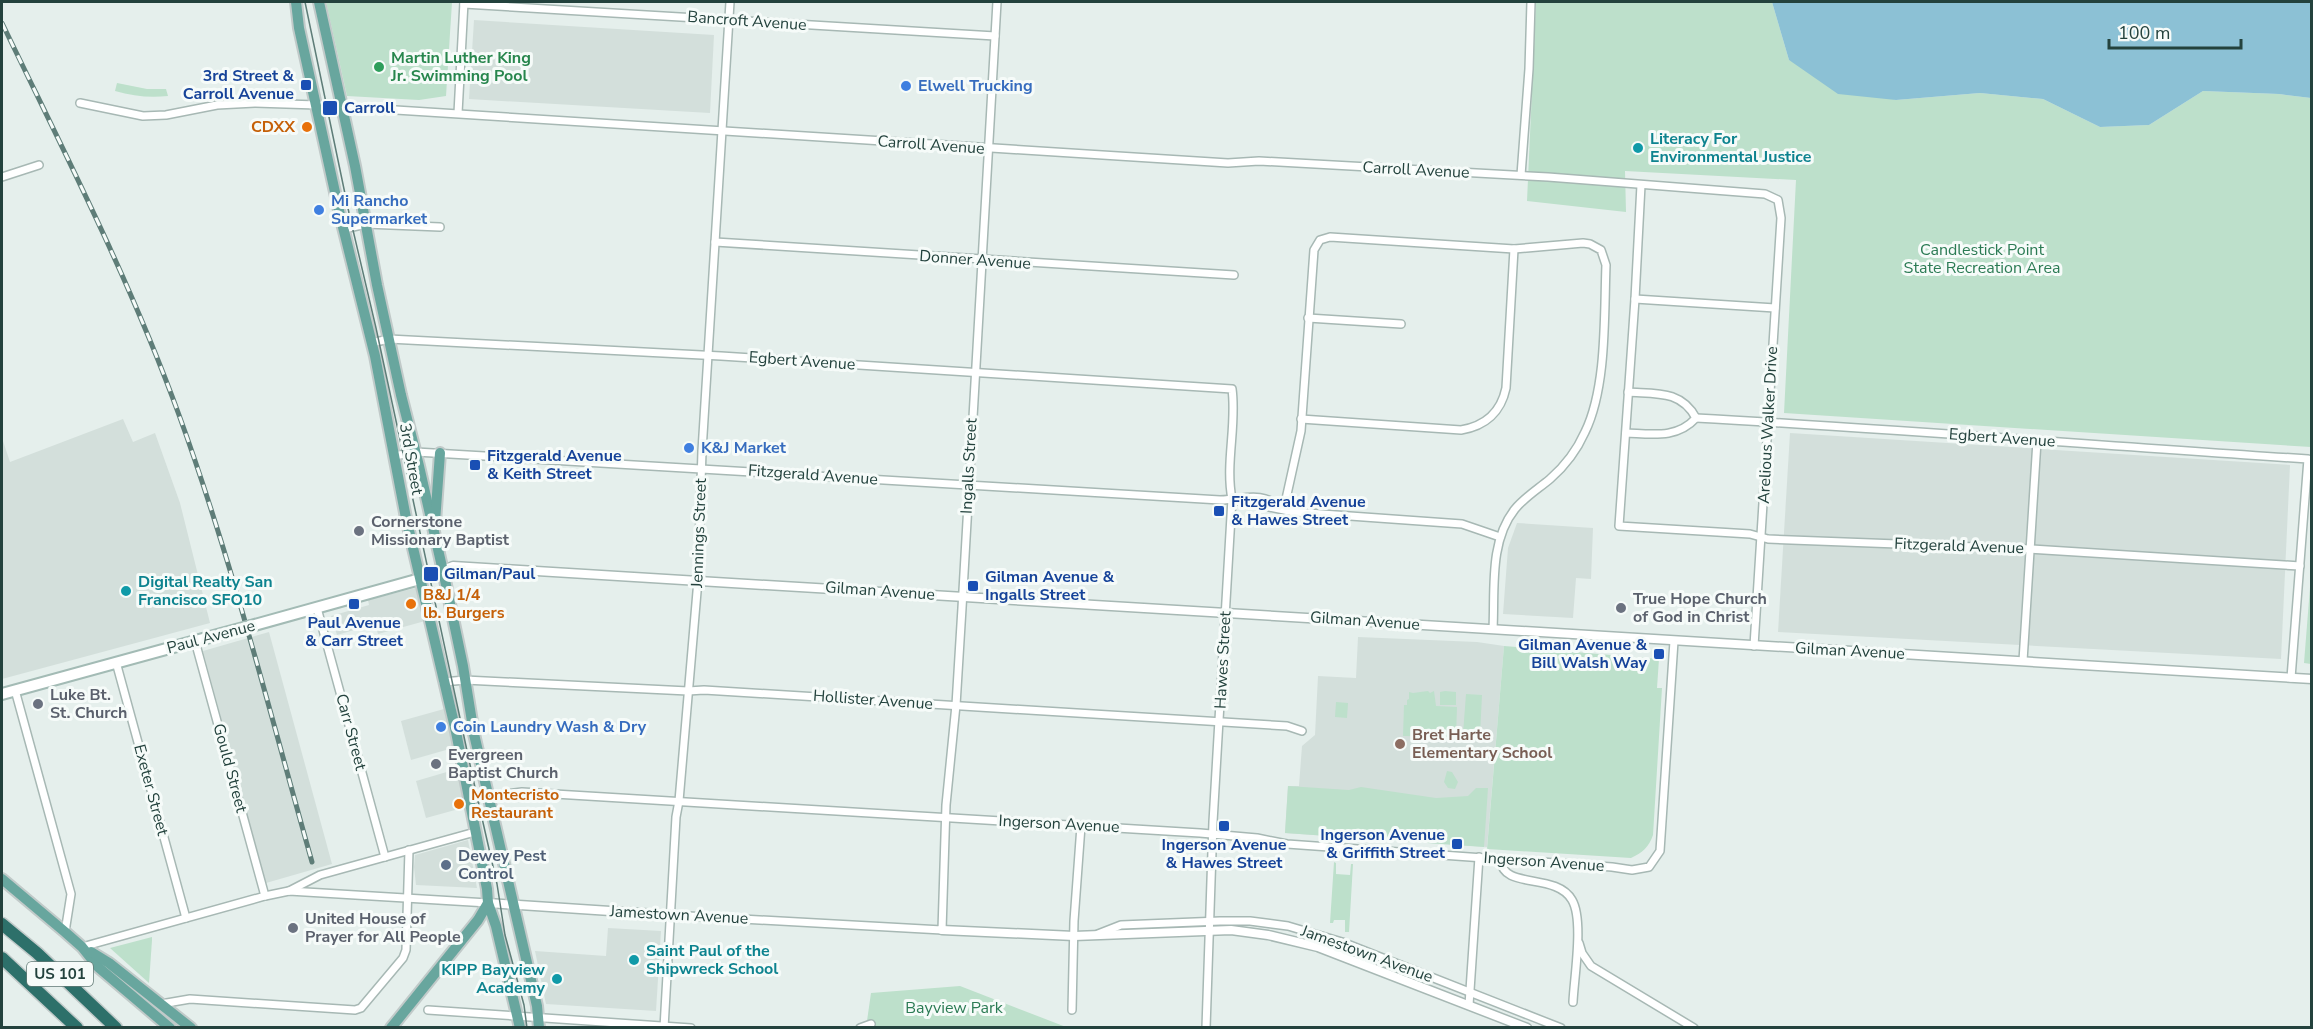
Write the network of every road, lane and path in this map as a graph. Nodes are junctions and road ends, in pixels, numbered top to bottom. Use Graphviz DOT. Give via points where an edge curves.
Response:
graph roads {
  1 [pos="296,2"];
  2 [pos="319,2"];
  3 [pos="730,2"];
  4 [pos="997,2"];
  5 [pos="1531,2"];
  6 [pos="464,3"];
  7 [pos="729,20"];
  8 [pos="994,36"];
  9 [pos="80,103"];
  10 [pos="317,105"];
  11 [pos="342,108"];
  12 [pos="458,113"];
  13 [pos="722,132"];
  14 [pos="988,148"];
  15 [pos="39,165"];
  16 [pos="1521,175"];
  17 [pos="2,177"];
  18 [pos="1641,185"];
  19 [pos="1780,205"];
  20 [pos="366,224"];
  21 [pos="440,227"];
  22 [pos="344,229"];
  23 [pos="715,242"];
  24 [pos="1514,249"];
  25 [pos="982,261"];
  26 [pos="1234,275"];
  27 [pos="1635,299"];
  28 [pos="1775,308"];
  29 [pos="1308,318"];
  30 [pos="1401,324"];
  31 [pos="389,339"];
  32 [pos="371,343"];
  33 [pos="709,356"];
  34 [pos="975,373"];
  35 [pos="1232,389"];
  36 [pos="1628,392"];
  37 [pos="1696,418"];
  38 [pos="1301,419"];
  39 [pos="1767,422"];
  40 [pos="1626,433"];
  41 [pos="2037,441"];
  42 [pos="416,452"];
  43 [pos="440,453"];
  44 [pos="394,456"];
  45 [pos="702,468"];
  46 [pos="968,485"];
  47 [pos="1232,499"];
  48 [pos="1284,508"];
  49 [pos="434,534"];
  50 [pos="1500,537"];
  51 [pos="1761,537"];
  52 [pos="2030,549"];
  53 [pos="2300,566"];
  54 [pos="442,570"];
  55 [pos="420,579"];
  56 [pos="698,580"];
  57 [pos="963,596"];
  58 [pos="317,608"];
  59 [pos="1226,613"];
  60 [pos="1493,629"];
  61 [pos="195,641"];
  62 [pos="1674,641"];
  63 [pos="1754,646"];
  64 [pos="2023,661"];
  65 [pos="116,662"];
  66 [pos="2291,678"];
  67 [pos="2312,679"];
  68 [pos="465,680"];
  69 [pos="443,682"];
  70 [pos="15,690"];
  71 [pos="688,691"];
  72 [pos="2,694"];
  73 [pos="956,705"];
  74 [pos="1220,722"];
  75 [pos="1302,731"];
  76 [pos="488,795"];
  77 [pos="469,799"];
  78 [pos="679,801"];
  79 [pos="946,818"];
  80 [pos="1081,826"];
  81 [pos="475,832"];
  82 [pos="1212,835"];
  83 [pos="410,850"];
  84 [pos="385,857"];
  85 [pos="1479,857"];
  86 [pos="1502,860"];
  87 [pos="2,879"];
  88 [pos="289,891"];
  89 [pos="265,896"];
  90 [pos="408,899"];
  91 [pos="488,903"];
  92 [pos="515,906"];
  93 [pos="671,915"];
  94 [pos="186,918"];
  95 [pos="2,924"];
  96 [pos="1209,926"];
  97 [pos="942,930"];
  98 [pos="66,932"];
  99 [pos="1577,935"];
  100 [pos="1074,936"];
  101 [pos="82,947"];
  102 [pos="2,958"];
  103 [pos="1470,992"];
  104 [pos="1573,1002"];
  105 [pos="161,1004"];
  106 [pos="1469,1005"];
  107 [pos="428,1010"];
  108 [pos="1072,1010"];
  109 [pos="519,1022"];
  110 [pos="538,1023"];
  111 [pos="871,1024"];
  112 [pos="664,1027"];
  113 [pos="77,1028"];
  114 [pos="116,1028"];
  115 [pos="171,1028"];
  116 [pos="191,1028"];
  117 [pos="391,1028"];
  118 [pos="691,1028"];
  119 [pos="860,1028"];
  120 [pos="1206,1028"];
  121 [pos="1527,1028"];
  122 [pos="1561,1028"];
  123 [pos="1694,1028"];
  1 -- 10 [label="main road, 3rd Street"];
  2 -- 11 [label="main road, 3rd Street"];
  3 -- 7 [label="street, Jennings Street"];
  4 -- 8 [label="street, Ingalls Street"];
  5 -- 16 [label="street"];
  6 -- 7 [label="street, Bancroft Avenue"];
  6 -- 12 [label="street"];
  7 -- 8 [label="street, Bancroft Avenue"];
  7 -- 13 [label="street, Jennings Street"];
  8 -- 14 [label="street, Ingalls Street"];
  9 -- 10 [label="street, Carroll Avenue" via="143,116 217,105"];
  10 -- 11 [label="street, Carroll Avenue"];
  10 -- 22 [label="main road, 3rd Street"];
  11 -- 12 [label="street, Carroll Avenue"];
  11 -- 20 [label="main road, 3rd Street"];
  12 -- 13 [label="street, Carroll Avenue"];
  13 -- 14 [label="street, Carroll Avenue"];
  13 -- 23 [label="street, Jennings Street"];
  14 -- 16 [label="street, Carroll Avenue" via="1228,164 1259,161"];
  14 -- 25 [label="street, Ingalls Street"];
  15 -- 17 [label="street"];
  16 -- 18 [label="street, Carroll Avenue"];
  18 -- 19 [label="street, Carroll Avenue" via="1756,193 1772,196"];
  18 -- 27 [label="street"];
  19 -- 28 [label="street, Arelious Walker Drive"];
  20 -- 21 [label="street"];
  20 -- 22 [label="street"];
  20 -- 31 [label="main road, 3rd Street"];
  22 -- 32 [label="main road, 3rd Street"];
  23 -- 25 [label="street, Donner Avenue"];
  23 -- 33 [label="street, Jennings Street"];
  24 -- 29 [label="street" via="1324,238 1314,250"];
  24 -- 38 [label="street" via="1506,388 1500,406 1486,421 1461,430"];
  24 -- 50 [label="street" via="1590,244 1601,250 1606,265 1600,374 1592,417 1568,459 1515,510"];
  25 -- 26 [label="street, Donner Avenue"];
  25 -- 34 [label="street, Ingalls Street"];
  27 -- 28 [label="street"];
  27 -- 36 [label="street"];
  28 -- 39 [label="street, Arelious Walker Drive"];
  29 -- 30 [label="street"];
  29 -- 38 [label="street"];
  31 -- 32 [label="street, Egbert Avenue"];
  31 -- 33 [label="street, Egbert Avenue"];
  31 -- 42 [label="main road, 3rd Street"];
  32 -- 44 [label="main road, 3rd Street"];
  33 -- 34 [label="street, Egbert Avenue"];
  33 -- 45 [label="street, Jennings Street"];
  34 -- 35 [label="street, Egbert Avenue"];
  34 -- 46 [label="street, Ingalls Street"];
  35 -- 47 [label="street, Hawes Street"];
  36 -- 37 [label="street" via="1670,395 1683,401"];
  36 -- 40 [label="street"];
  37 -- 39 [label="street, Egbert Avenue"];
  37 -- 40 [label="street" via="1679,431 1665,435"];
  38 -- 48 [label="street"];
  39 -- 41 [label="street, Egbert Avenue"];
  39 -- 51 [label="street, Arelious Walker Drive"];
  40 -- 51 [label="street, Fitzgerald Avenue" via="1619,526"];
  41 -- 52 [label="street"];
  41 -- 53 [label="street, Egbert Avenue" via="2308,459"];
  42 -- 43 [label="street, Fitzgerald Avenue"];
  42 -- 44 [label="street, Fitzgerald Avenue"];
  42 -- 49 [label="main road, 3rd Street"];
  43 -- 45 [label="street, Fitzgerald Avenue"];
  43 -- 49 [label="main road"];
  44 -- 55 [label="main road, 3rd Street"];
  45 -- 46 [label="street, Fitzgerald Avenue"];
  45 -- 56 [label="street, Jennings Street"];
  46 -- 47 [label="street, Fitzgerald Avenue"];
  46 -- 57 [label="street, Ingalls Street"];
  47 -- 48 [label="street, Fitzgerald Avenue"];
  47 -- 59 [label="street, Hawes Street"];
  48 -- 50 [label="street, Fitzgerald Avenue" via="1294,512 1462,524"];
  49 -- 54 [label="main road, 3rd Street"];
  50 -- 60 [label="street"];
  51 -- 52 [label="street, Fitzgerald Avenue"];
  51 -- 63 [label="street, Arelious Walker Drive"];
  52 -- 53 [label="street, Fitzgerald Avenue"];
  52 -- 64 [label="street"];
  53 -- 66 [label="street"];
  54 -- 55 [label="street, Gilman Avenue"];
  54 -- 56 [label="street, Gilman Avenue" via="453,566"];
  54 -- 68 [label="main road, 3rd Street"];
  55 -- 58 [label="main road, Paul Avenue"];
  55 -- 69 [label="main road, 3rd Street"];
  56 -- 57 [label="street, Gilman Avenue"];
  56 -- 71 [label="street, Jennings Street"];
  57 -- 59 [label="street, Gilman Avenue"];
  57 -- 73 [label="street, Ingalls Street"];
  58 -- 61 [label="main road, Paul Avenue, bridge"];
  58 -- 84 [label="street, Carr Street"];
  59 -- 60 [label="street, Gilman Avenue"];
  59 -- 74 [label="street, Hawes Street"];
  60 -- 62 [label="street, Gilman Avenue"];
  61 -- 65 [label="main road, Paul Avenue"];
  61 -- 89 [label="street, Gould Street"];
  62 -- 63 [label="street, Gilman Avenue"];
  62 -- 86 [label="street, Ingerson Avenue" via="1661,847 1649,867 1632,870"];
  63 -- 64 [label="street, Gilman Avenue"];
  64 -- 66 [label="street, Gilman Avenue"];
  65 -- 70 [label="main road, Paul Avenue"];
  65 -- 94 [label="street, Exeter Street"];
  66 -- 67 [label="street, Gilman Avenue"];
  68 -- 69 [label="street, Hollister Avenue"];
  68 -- 71 [label="street, Hollister Avenue"];
  68 -- 76 [label="main road, 3rd Street"];
  69 -- 77 [label="main road, 3rd Street"];
  70 -- 72 [label="main road, Paul Avenue"];
  70 -- 98 [label="street" via="71,894"];
  71 -- 73 [label="street, Hollister Avenue"];
  71 -- 78 [label="street, Jennings Street"];
  73 -- 74 [label="street, Hollister Avenue"];
  73 -- 79 [label="street, Ingalls Street"];
  74 -- 75 [label="street, Hollister Avenue" via="1287,726"];
  74 -- 82 [label="street, Hawes Street"];
  76 -- 77 [label="street, Ingerson Avenue"];
  76 -- 78 [label="street, Ingerson Avenue" via="522,792"];
  76 -- 92 [label="main road, 3rd Street"];
  77 -- 81 [label="main road, 3rd Street"];
  78 -- 79 [label="street, Ingerson Avenue"];
  78 -- 93 [label="street, Jennings Street"];
  79 -- 80 [label="street, Ingerson Avenue"];
  79 -- 97 [label="street, Ingalls Street"];
  80 -- 82 [label="street, Ingerson Avenue"];
  80 -- 100 [label="street"];
  81 -- 83 [label="street"];
  81 -- 91 [label="main road, 3rd Street"];
  82 -- 85 [label="street, Ingerson Avenue"];
  82 -- 96 [label="street, Hawes Street"];
  83 -- 84 [label="street"];
  83 -- 90 [label="street"];
  84 -- 88 [label="street" via="320,875"];
  85 -- 86 [label="street, Ingerson Avenue"];
  85 -- 103 [label="street"];
  86 -- 99 [label="street" via="1503,868 1514,876 1551,884 1567,893 1575,908"];
  87 -- 98 [label="main road"];
  88 -- 89 [label="street, Jamestown Avenue"];
  88 -- 90 [label="street, Jamestown Avenue"];
  89 -- 94 [label="street, Jamestown Avenue"];
  90 -- 91 [label="street, Jamestown Avenue"];
  90 -- 105 [label="street" via="403,958 366,1004 355,1010 190,999"];
  91 -- 92 [label="street, Jamestown Avenue"];
  91 -- 109 [label="main road, 3rd Street"];
  91 -- 117 [label="main road"];
  92 -- 93 [label="street, Jamestown Avenue"];
  92 -- 110 [label="main road, 3rd Street"];
  93 -- 97 [label="street, Jamestown Avenue"];
  93 -- 112 [label="street, Jennings Street"];
  94 -- 101 [label="street, Jamestown Avenue"];
  95 -- 114 [label="highway, US 101"];
  96 -- 100 [label="street, Jamestown Avenue"];
  96 -- 103 [label="street, Jamestown Avenue" via="1270,923 1306,930"];
  96 -- 106 [label="street, Jamestown Avenue" via="1302,942"];
  96 -- 120 [label="street, Hawes Street"];
  97 -- 100 [label="street, Jamestown Avenue"];
  98 -- 101 [label="main road"];
  99 -- 104 [label="street"];
  99 -- 123 [label="street" via="1591,966"];
  100 -- 108 [label="street"];
  101 -- 105 [label="main road"];
  101 -- 115 [label="main road" via="98,967"];
  102 -- 113 [label="highway, US 101"];
  103 -- 106 [label="street"];
  103 -- 122 [label="street, Jamestown Avenue"];
  105 -- 116 [label="main road"];
  106 -- 121 [label="street, Jamestown Avenue"];
  107 -- 109 [label="street"];
  109 -- 110 [label="street"];
  110 -- 112 [label="street"];
  111 -- 119 [label="street"];
  112 -- 118 [label="street"];
}
